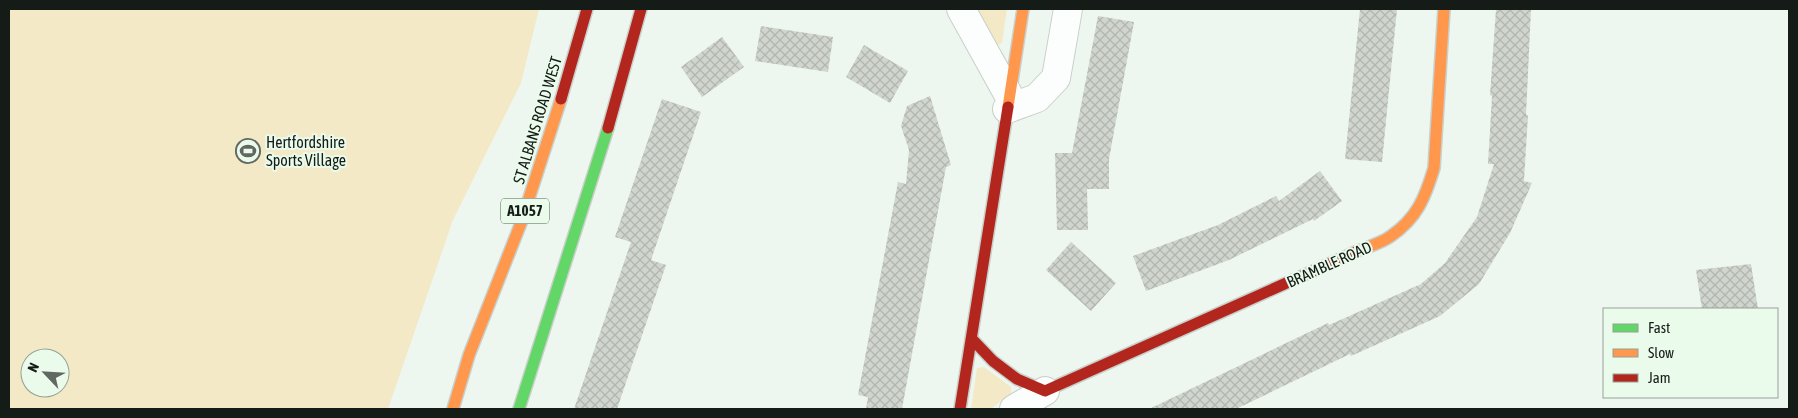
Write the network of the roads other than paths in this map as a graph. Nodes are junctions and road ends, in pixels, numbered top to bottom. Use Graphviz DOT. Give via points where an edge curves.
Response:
graph roads {
  1 [pos="587,9"];
  2 [pos="641,9"];
  3 [pos="961,9"];
  4 [pos="1023,9"];
  5 [pos="1068,9"];
  6 [pos="1444,9"];
  7 [pos="1008,102"];
  8 [pos="972,339"];
  9 [pos="1045,391"];
  10 [pos="453,409"];
  11 [pos="519,409"];
  12 [pos="960,409"];
  13 [pos="1014,409"];
  1 -- 10 [label="street, ST ALBANS ROAD WEST / A1057" via="521,223 469,355"];
  2 -- 11 [label="street" via="603,146"];
  3 -- 7 [label="street"];
  4 -- 7 [label="street"];
  5 -- 7 [label="street" via="1056,78 1037,98"];
  6 -- 9 [label="street, BRAMBLE ROAD" via="1434,168 1416,214 1390,237"];
  7 -- 8 [label="street"];
  8 -- 9 [label="street" via="993,361 1018,379"];
  8 -- 12 [label="street"];
  9 -- 13 [label="street, BRAMBLE ROAD"];
}
